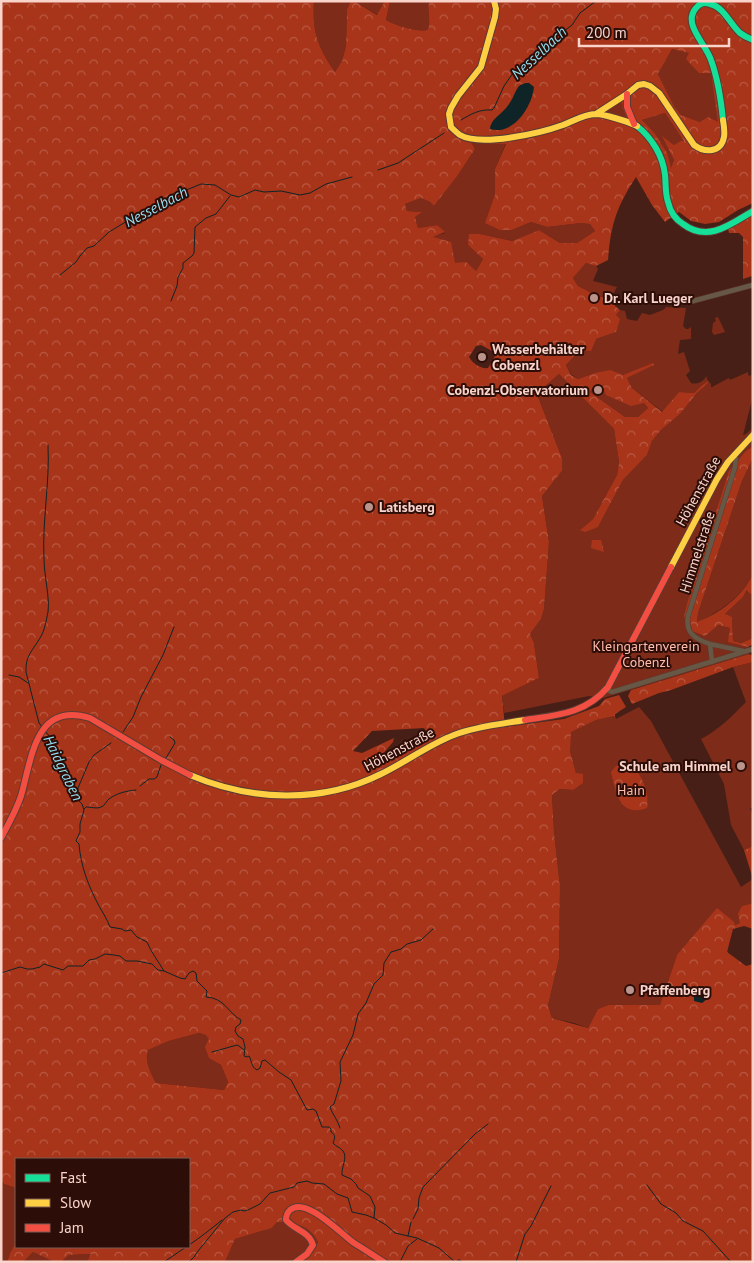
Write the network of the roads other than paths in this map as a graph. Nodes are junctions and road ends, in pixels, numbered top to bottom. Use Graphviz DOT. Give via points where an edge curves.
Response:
graph roads {
  1 [pos="494,1"];
  2 [pos="753,40"];
  3 [pos="627,94"];
  4 [pos="596,114"];
  5 [pos="634,124"];
  6 [pos="753,211"];
  7 [pos="753,285"];
  8 [pos="686,301"];
  9 [pos="753,435"];
  10 [pos="734,454"];
  11 [pos="710,644"];
  12 [pos="753,649"];
  13 [pos="746,651"];
  14 [pos="712,662"];
  15 [pos="606,690"];
  16 [pos="1,838"];
  17 [pos="296,1262"];
  18 [pos="384,1262"];
  1 -- 4 [label="street" via="495,16 481,67 451,106 449,122 455,132 480,140 514,137"];
  2 -- 3 [label="street" via="740,33 716,3 703,2 693,12 693,26 712,63 724,127 723,140 714,150 706,151 694,145 659,92 652,87 638,85"];
  3 -- 4 [label="street"];
  3 -- 5 [label="street" via="627,107"];
  4 -- 5 [label="street"];
  5 -- 6 [label="street" via="657,148 665,173 669,207 682,224 696,231 711,232"];
  7 -- 8 [label="street"];
  9 -- 10 [label="street, Höhenstraße"];
  10 -- 11 [label="street, Himmelstraße" via="735,467 687,622 690,634"];
  10 -- 15 [label="street, Höhenstraße" via="714,485"];
  11 -- 13 [label="street, Himmelstraße"];
  11 -- 14 [label="street"];
  12 -- 13 [label="street, Himmelstraße"];
  13 -- 14 [label="street, Himmelstraße"];
  14 -- 15 [label="street, Himmelstraße" via="612,692"];
  15 -- 16 [label="street, Höhenstraße" via="579,710 472,729 431,745 369,780 336,790 286,797 226,789 198,779 86,716 62,716 52,720 37,739 20,799"];
  17 -- 18 [label="street" via="313,1245 309,1235 293,1228 286,1220 286,1215 295,1207 317,1213"];
}
